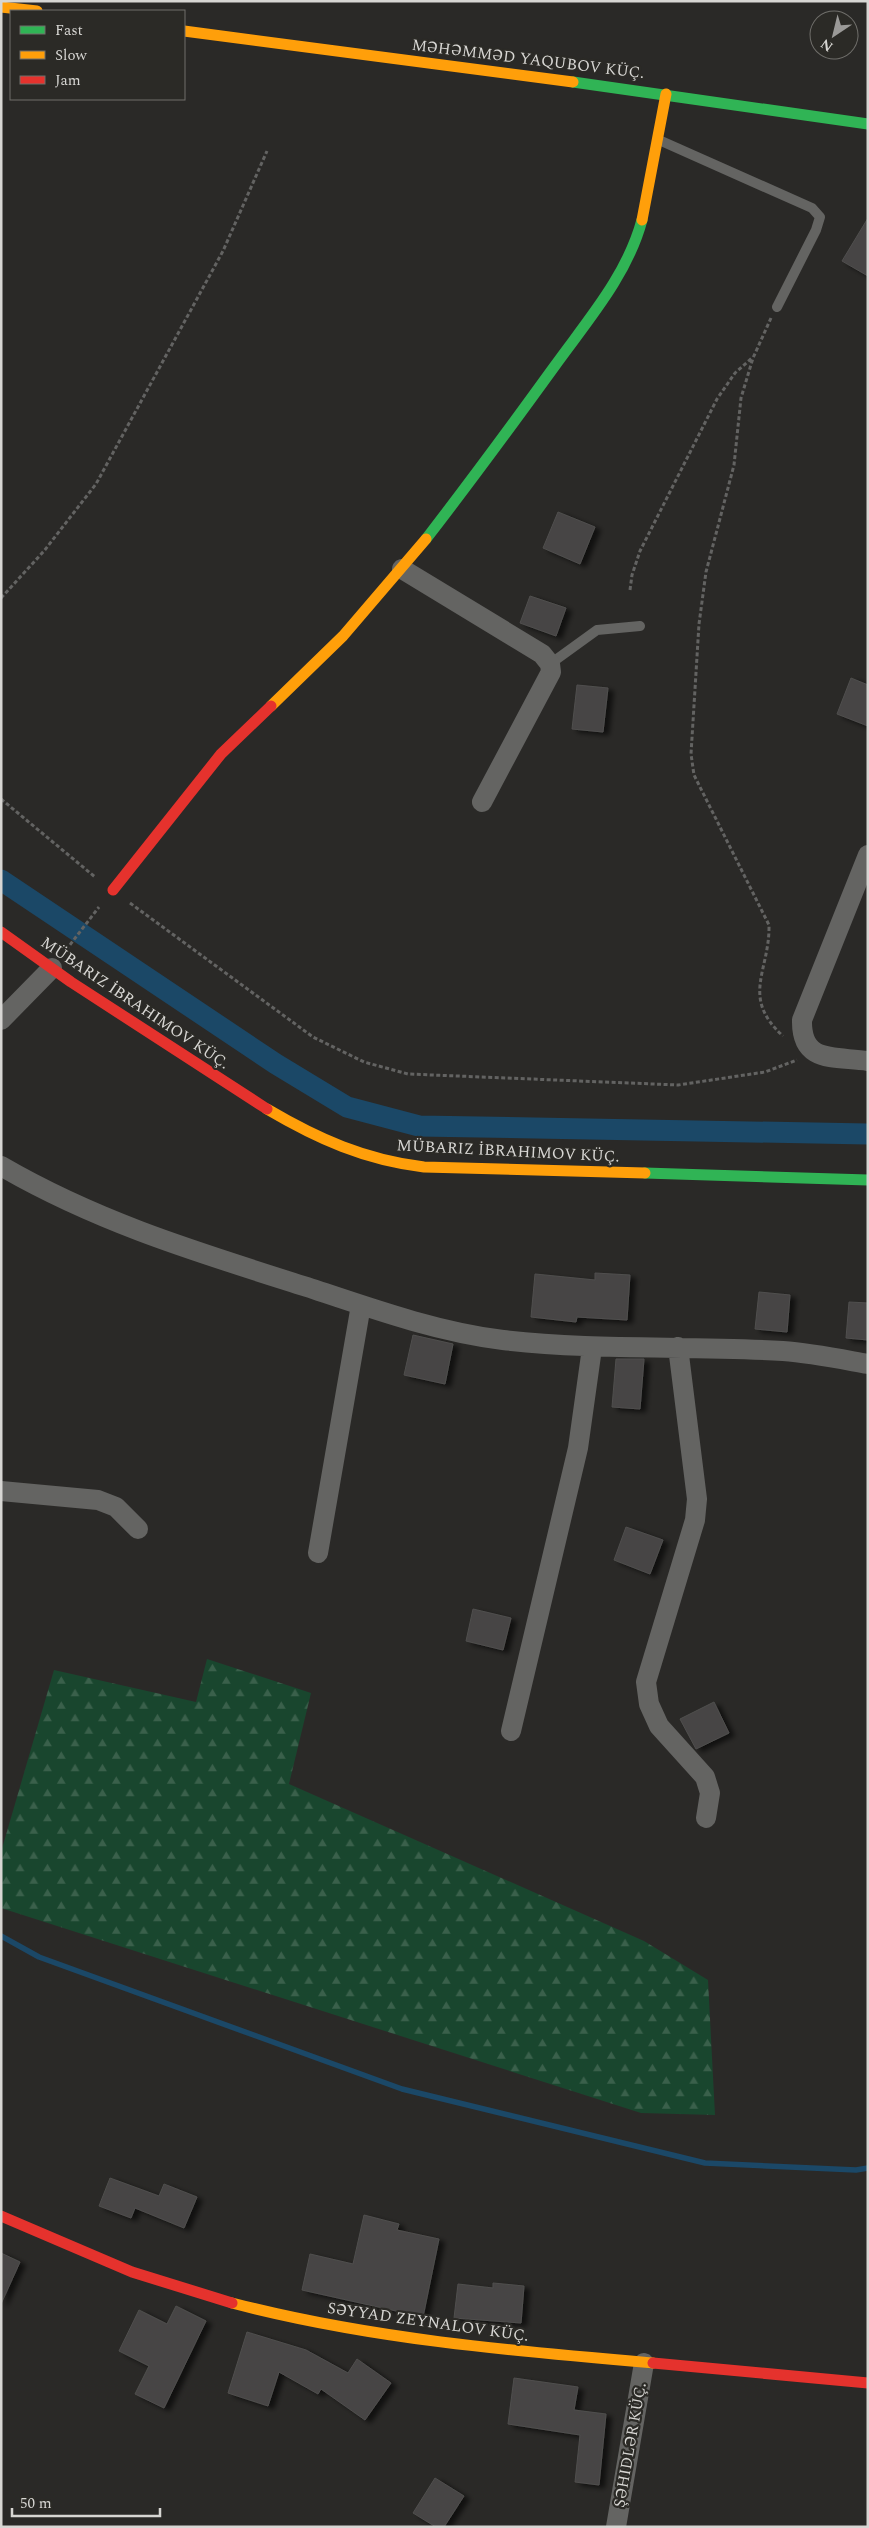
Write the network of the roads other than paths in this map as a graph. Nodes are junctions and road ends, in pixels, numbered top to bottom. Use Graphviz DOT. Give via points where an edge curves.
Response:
graph roads {
  1 [pos="1,6"];
  2 [pos="30,10"];
  3 [pos="185,30"];
  4 [pos="666,94"];
  5 [pos="868,124"];
  6 [pos="658,139"];
  7 [pos="777,307"];
  8 [pos="402,569"];
  9 [pos="640,626"];
  10 [pos="550,664"];
  11 [pos="482,802"];
  12 [pos="868,855"];
  13 [pos="112,890"];
  14 [pos="5,938"];
  15 [pos="52,968"];
  16 [pos="1,1020"];
  17 [pos="868,1061"];
  18 [pos="1,1166"];
  19 [pos="868,1180"];
  20 [pos="361,1305"];
  21 [pos="678,1347"];
  22 [pos="592,1348"];
  23 [pos="868,1364"];
  24 [pos="1,1491"];
  25 [pos="138,1529"];
  26 [pos="318,1553"];
  27 [pos="511,1731"];
  28 [pos="706,1818"];
  29 [pos="1,2216"];
  30 [pos="644,2363"];
  31 [pos="868,2383"];
  32 [pos="616,2527"];
  1 -- 2 [label="street"];
  3 -- 4 [label="street, MƏHƏMMƏD YAQUBOV KÜÇ."];
  4 -- 5 [label="street, MƏHƏMMƏD YAQUBOV KÜÇ."];
  4 -- 6 [label="street"];
  6 -- 7 [label="lane" via="812,208 820,217"];
  6 -- 8 [label="street" via="643,214 633,246 617,279 470,484"];
  8 -- 10 [label="street" via="542,654"];
  8 -- 13 [label="street" via="343,636 221,754"];
  9 -- 10 [label="lane" via="597,630"];
  10 -- 11 [label="street" via="551,672"];
  12 -- 17 [label="street" via="802,1020 802,1034 814,1054"];
  14 -- 15 [label="street, MÜBARIZ İBRAHIMOV KÜÇ."];
  15 -- 16 [label="street"];
  15 -- 19 [label="street, MÜBARIZ İBRAHIMOV KÜÇ." via="303,1130 355,1153 390,1163 424,1167"];
  18 -- 20 [label="street" via="87,1211 158,1240"];
  20 -- 22 [label="street" via="501,1340"];
  20 -- 26 [label="street"];
  21 -- 22 [label="street"];
  21 -- 23 [label="street" via="786,1351"];
  21 -- 28 [label="street" via="697,1499 695,1520 646,1682 649,1704 659,1726 705,1778 710,1793"];
  22 -- 27 [label="street" via="578,1448"];
  24 -- 25 [label="street" via="98,1500 116,1507"];
  29 -- 30 [label="street, SƏYYAD ZEYNALOV KÜÇ." via="132,2272 204,2296 278,2315 471,2347"];
  30 -- 31 [label="street, SƏYYAD ZEYNALOV KÜÇ."];
  30 -- 32 [label="street, ŞƏHIDLƏR KÜÇ."];
}
